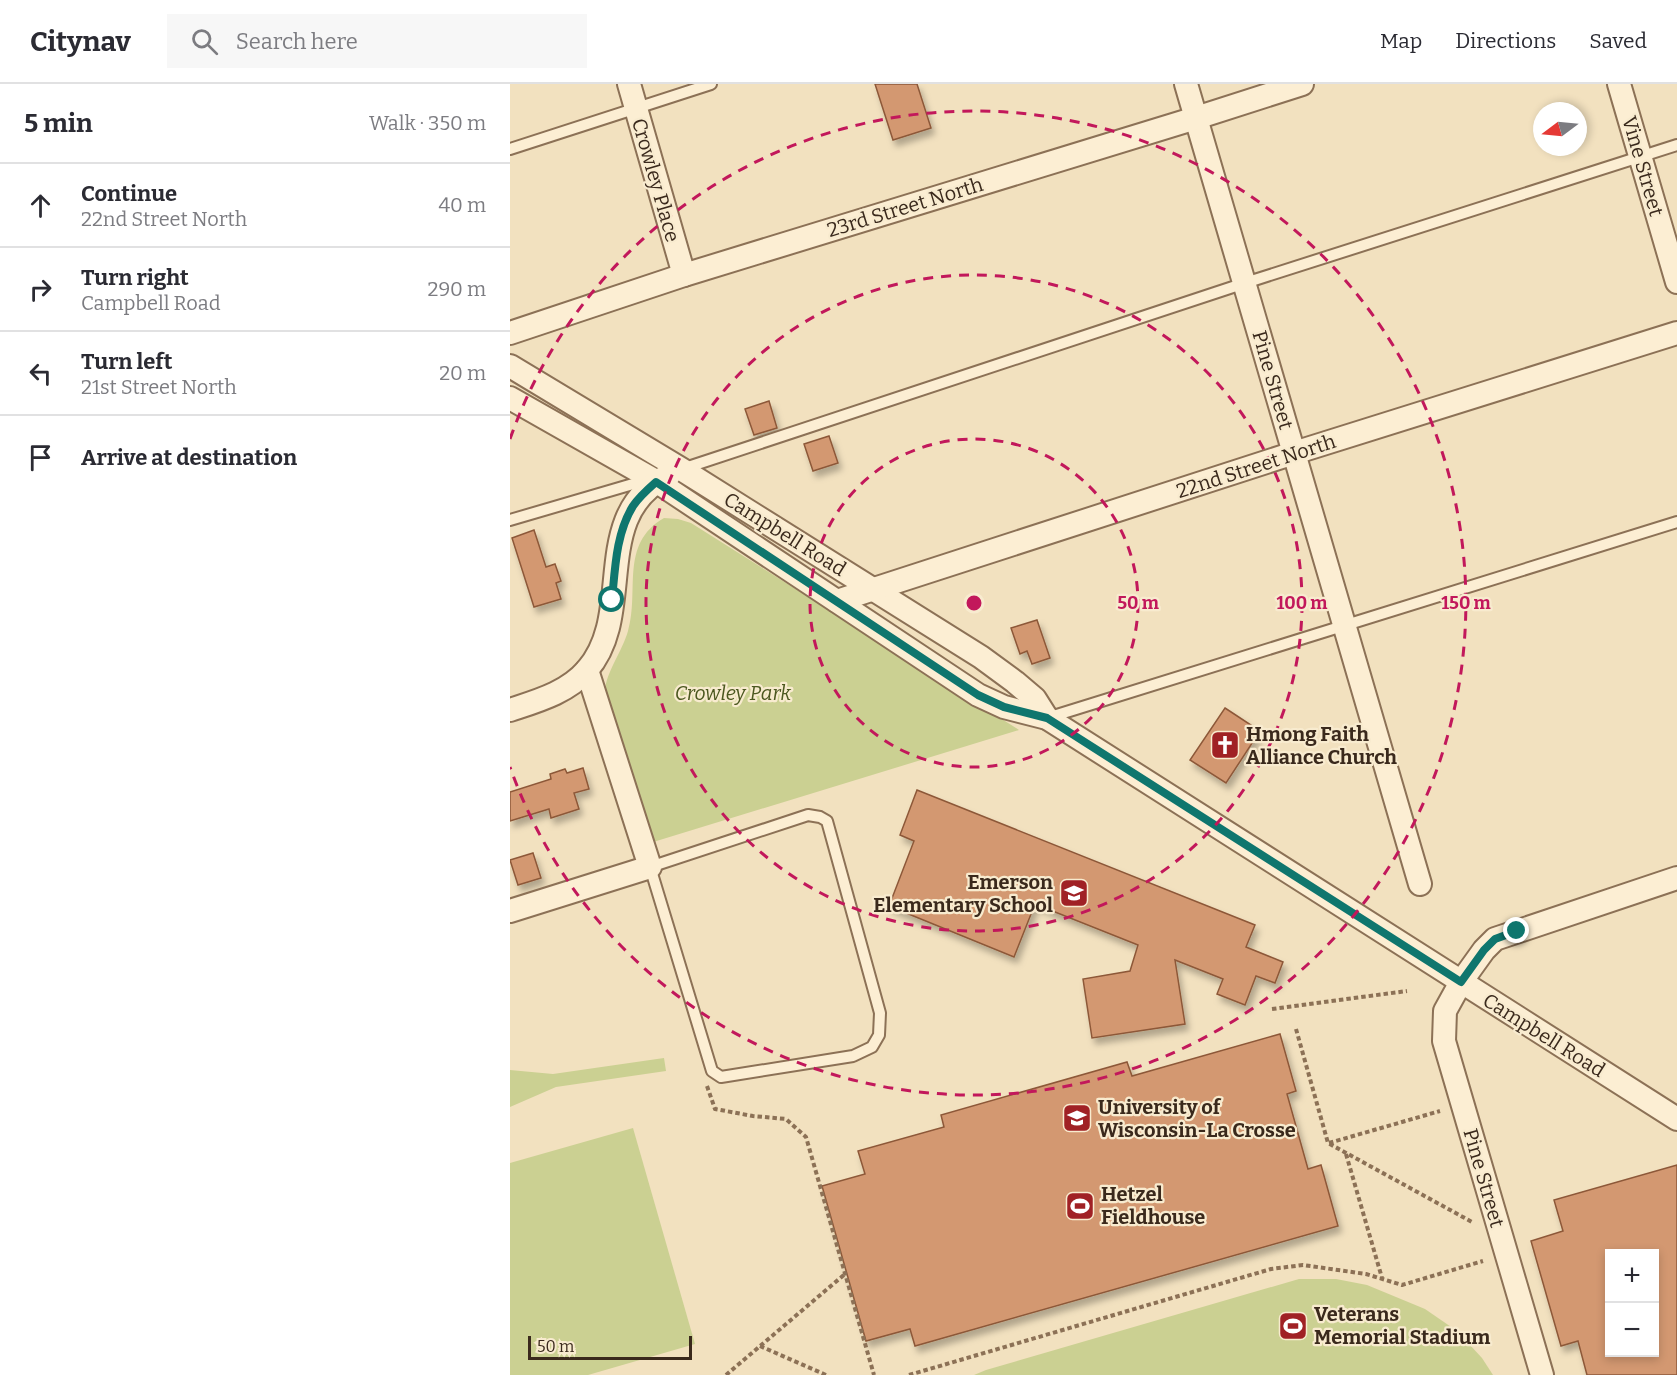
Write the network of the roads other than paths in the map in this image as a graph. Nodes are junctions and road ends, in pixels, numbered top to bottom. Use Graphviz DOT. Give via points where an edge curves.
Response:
graph roads {
  1 [pos="629,84"];
  2 [pos="711,84"];
  3 [pos="1186,84"];
  4 [pos="1302,84"];
  5 [pos="1619,84"];
  6 [pos="636,108"];
  7 [pos="1196,118"];
  8 [pos="1677,145"];
  9 [pos="510,149"];
  10 [pos="1640,157"];
  11 [pos="684,275"];
  12 [pos="1677,282"];
  13 [pos="1245,283"];
  14 [pos="510,333"];
  15 [pos="1677,333"];
  16 [pos="510,366"];
  17 [pos="510,398"];
  18 [pos="1294,453"];
  19 [pos="681,469"];
  20 [pos="653,480"];
  21 [pos="510,520"];
  22 [pos="1677,522"];
  23 [pos="872,590"];
  24 [pos="837,601"];
  25 [pos="1345,626"];
  26 [pos="587,670"];
  27 [pos="510,710"];
  28 [pos="1047,718"];
  29 [pos="650,867"];
  30 [pos="1677,878"];
  31 [pos="1420,884"];
  32 [pos="510,911"];
  33 [pos="1461,982"];
  34 [pos="1677,1119"];
  35 [pos="1542,1375"];
  1 -- 6 [label="street, Crowley Place"];
  2 -- 6 [label="lane"];
  3 -- 7 [label="street, Pine Street"];
  4 -- 7 [label="street, 23rd Street North"];
  5 -- 10 [label="street, Vine Street"];
  6 -- 9 [label="lane"];
  6 -- 11 [label="street, Crowley Place"];
  7 -- 11 [label="street, 23rd Street North"];
  7 -- 13 [label="street, Pine Street"];
  8 -- 10 [label="lane"];
  10 -- 12 [label="street, Vine Street"];
  10 -- 13 [label="lane"];
  11 -- 14 [label="street, 23rd Street North"];
  13 -- 18 [label="street, Pine Street"];
  13 -- 19 [label="lane"];
  15 -- 18 [label="street, 22nd Street North"];
  16 -- 19 [label="street, Campbell Road"];
  17 -- 20 [label="street, Campbell Road"];
  18 -- 23 [label="street, 22nd Street North"];
  18 -- 25 [label="street, Pine Street"];
  19 -- 20 [label="street"];
  19 -- 23 [label="street, Campbell Road"];
  20 -- 21 [label="lane"];
  20 -- 24 [label="street, Campbell Road"];
  20 -- 26 [label="street" via="627,519 616,560 608,630"];
  22 -- 25 [label="lane"];
  23 -- 24 [label="street, 22nd Street North"];
  23 -- 28 [label="street, Campbell Road" via="981,657 1035,699"];
  24 -- 28 [label="street, Campbell Road" via="978,695 1004,707"];
  25 -- 28 [label="lane"];
  25 -- 31 [label="street, Pine Street"];
  26 -- 27 [label="street" via="567,687 542,700"];
  26 -- 29 [label="street"];
  28 -- 33 [label="street, Campbell Road"];
  29 -- 29 [label="lane" via="712,1071 721,1077 853,1056 872,1047 879,1035 880,1012 827,821 808,815"];
  29 -- 32 [label="street"];
  30 -- 33 [label="street, Pine Street" via="1495,939"];
  33 -- 34 [label="street, Campbell Road"];
  33 -- 35 [label="street, Pine Street" via="1445,1011 1444,1041"];
}
